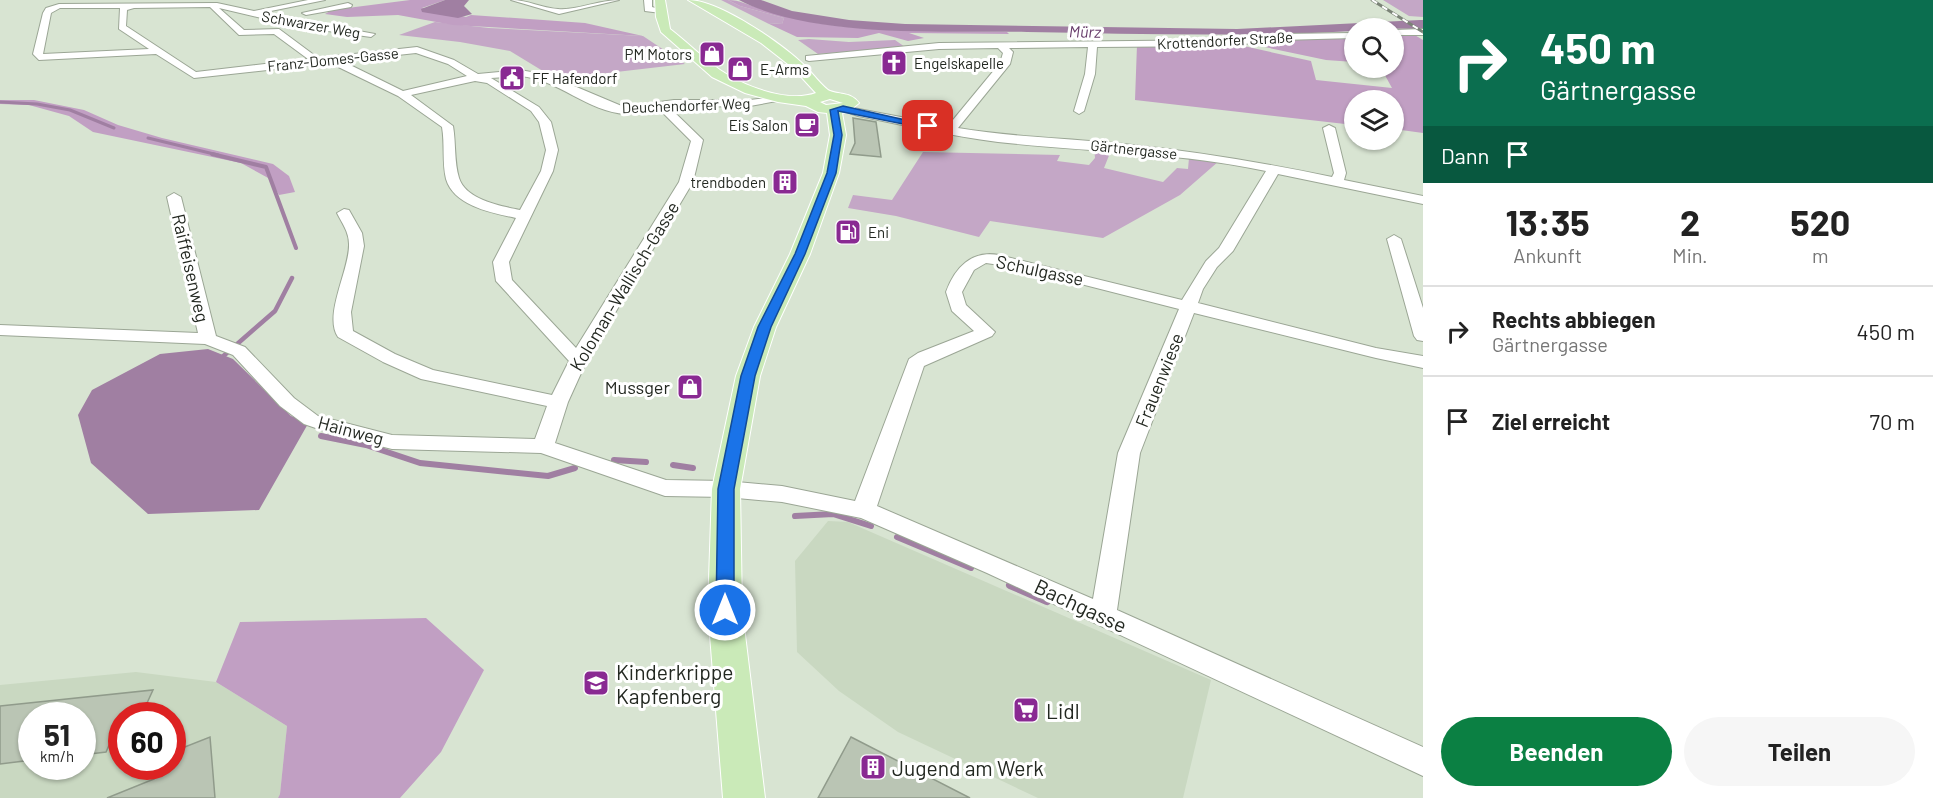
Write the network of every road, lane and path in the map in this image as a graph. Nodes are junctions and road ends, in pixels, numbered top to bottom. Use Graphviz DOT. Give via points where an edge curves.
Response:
graph roads {
  1 [pos="154,0"];
  2 [pos="267,0"];
  3 [pos="321,0"];
  4 [pos="334,0"];
  5 [pos="517,0"];
  6 [pos="648,0"];
  7 [pos="693,0"];
  8 [pos="711,0"];
  9 [pos="258,2"];
  10 [pos="248,3"];
  11 [pos="608,3"];
  12 [pos="216,4"];
  13 [pos="135,6"];
  14 [pos="660,6"];
  15 [pos="248,13"];
  16 [pos="276,18"];
  17 [pos="1404,33"];
  18 [pos="1423,33"];
  19 [pos="371,34"];
  20 [pos="1344,35"];
  21 [pos="1093,44"];
  22 [pos="1001,46"];
  23 [pos="159,51"];
  24 [pos="809,58"];
  25 [pos="331,59"];
  26 [pos="316,61"];
  27 [pos="472,75"];
  28 [pos="815,82"];
  29 [pos="398,92"];
  30 [pos="776,97"];
  31 [pos="661,105"];
  32 [pos="834,105"];
  33 [pos="1079,111"];
  34 [pos="1329,128"];
  35 [pos="950,130"];
  36 [pos="1274,169"];
  37 [pos="1337,182"];
  38 [pos="174,197"];
  39 [pos="1423,200"];
  40 [pos="344,213"];
  41 [pos="523,215"];
  42 [pos="1394,239"];
  43 [pos="1189,305"];
  44 [pos="0,330"];
  45 [pos="1423,336"];
  46 [pos="208,339"];
  47 [pos="578,360"];
  48 [pos="1423,362"];
  49 [pos="558,402"];
  50 [pos="543,446"];
  51 [pos="726,489"];
  52 [pos="866,512"];
  53 [pos="1103,614"];
  54 [pos="1423,762"];
  55 [pos="744,798"];
  1 -- 13 [label="street"];
  2 -- 9 [label="street"];
  3 -- 15 [label="street"];
  4 -- 16 [label="street" via="348,5"];
  5 -- 11 [label="street" via="559,12"];
  6 -- 14 [label="street" via="648,9"];
  7 -- 28 [label="main road" via="770,42"];
  8 -- 24 [label="main road"];
  10 -- 12 [label="street"];
  12 -- 13 [label="street"];
  12 -- 15 [label="street, Schwarzer Weg"];
  12 -- 26 [label="street" via="225,19 242,33 276,31"];
  13 -- 23 [label="street" via="123,9 122,27"];
  13 -- 23 [label="street" via="49,10 39,57"];
  14 -- 30 [label="main road" via="665,30 717,74"];
  15 -- 16 [label="street, Schwarzer Weg"];
  16 -- 19 [label="street, Schwarzer Weg"];
  17 -- 18 [label="street"];
  20 -- 21 [label="street, Krottendorfer Straße" via="1224,43"];
  21 -- 22 [label="street, Krottendorfer Straße"];
  21 -- 33 [label="street" via="1090,74"];
  22 -- 24 [label="street, Krottendorfer Straße" via="939,46"];
  22 -- 35 [label="street" via="1008,52 1005,64"];
  23 -- 26 [label="street, Franz-Domes-Gasse" via="194,75"];
  24 -- 28 [label="main road" via="819,73"];
  25 -- 26 [label="street, Franz-Domes-Gasse"];
  25 -- 27 [label="street, Franz-Domes-Gasse" via="417,50 451,62"];
  25 -- 29 [label="street"];
  27 -- 29 [label="street"];
  27 -- 31 [label="street, Deuchendorfer Weg" via="522,72 620,110"];
  27 -- 41 [label="street, Franz-Domes-Gasse" via="490,81 535,109 545,122 552,150 547,171"];
  28 -- 32 [label="main road"];
  29 -- 41 [label="street" via="447,126 452,180 465,195 491,208"];
  30 -- 31 [label="street, Deuchendorfer Weg" via="758,103"];
  30 -- 32 [label="main road" via="810,102 816,107"];
  31 -- 47 [label="street, Koloman-Wallisch-Gasse" via="697,140 686,182"];
  32 -- 35 [label="street, Gärtnergasse"];
  32 -- 51 [label="main road" via="838,135 831,173 748,376"];
  34 -- 37 [label="street" via="1340,173"];
  35 -- 36 [label="street, Gärtnergasse" via="1175,153"];
  36 -- 37 [label="street, Gärtnergasse"];
  36 -- 43 [label="street, Frauenwiese" via="1225,251 1195,289"];
  37 -- 39 [label="street, Gärtnergasse"];
  38 -- 46 [label="street, Raiffeisenweg"];
  40 -- 49 [label="street" via="357,246 343,312 344,333 428,375"];
  41 -- 47 [label="street, Franz-Domes-Gasse" via="501,261 504,281"];
  42 -- 45 [label="street"];
  43 -- 48 [label="street, Schulgasse"];
  43 -- 52 [label="street, Schulgasse" via="994,259 972,262 954,292 958,307 986,332 916,363 865,504"];
  43 -- 53 [label="street, Frauenwiese" via="1129,453"];
  44 -- 46 [label="street, Hainweg"];
  46 -- 50 [label="street, Hainweg" via="235,349 310,420 392,442"];
  47 -- 49 [label="street, Koloman-Wallisch-Gasse"];
  49 -- 50 [label="street, Koloman-Wallisch-Gasse"];
  50 -- 51 [label="street, Hainweg" via="665,488"];
  51 -- 52 [label="street, Bachgasse" via="782,494"];
  51 -- 55 [label="main road" via="725,610"];
  52 -- 53 [label="street, Bachgasse"];
  53 -- 54 [label="street, Bachgasse"];
}
